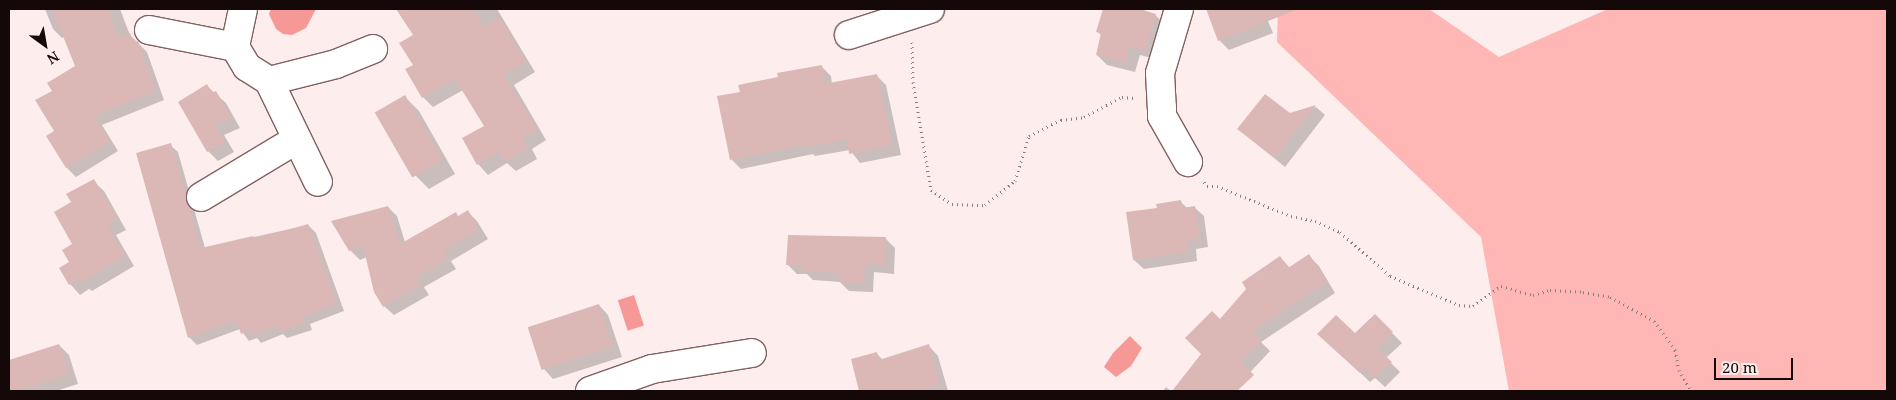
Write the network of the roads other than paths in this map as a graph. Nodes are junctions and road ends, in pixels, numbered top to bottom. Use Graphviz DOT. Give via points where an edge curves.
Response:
graph roads {
  1 [pos="243,9"];
  2 [pos="930,9"];
  3 [pos="1179,9"];
  4 [pos="149,30"];
  5 [pos="849,35"];
  6 [pos="235,47"];
  7 [pos="374,48"];
  8 [pos="269,81"];
  9 [pos="297,139"];
  10 [pos="1188,162"];
  11 [pos="318,182"];
  12 [pos="201,197"];
  13 [pos="752,353"];
  14 [pos="590,391"];
  1 -- 6 [label="street"];
  2 -- 5 [label="street"];
  3 -- 10 [label="street" via="1160,73 1162,116"];
  4 -- 6 [label="street"];
  6 -- 8 [label="street" via="247,67"];
  7 -- 8 [label="street" via="336,64"];
  8 -- 9 [label="street"];
  9 -- 11 [label="street"];
  9 -- 12 [label="street"];
  13 -- 14 [label="street" via="652,369"];
}
